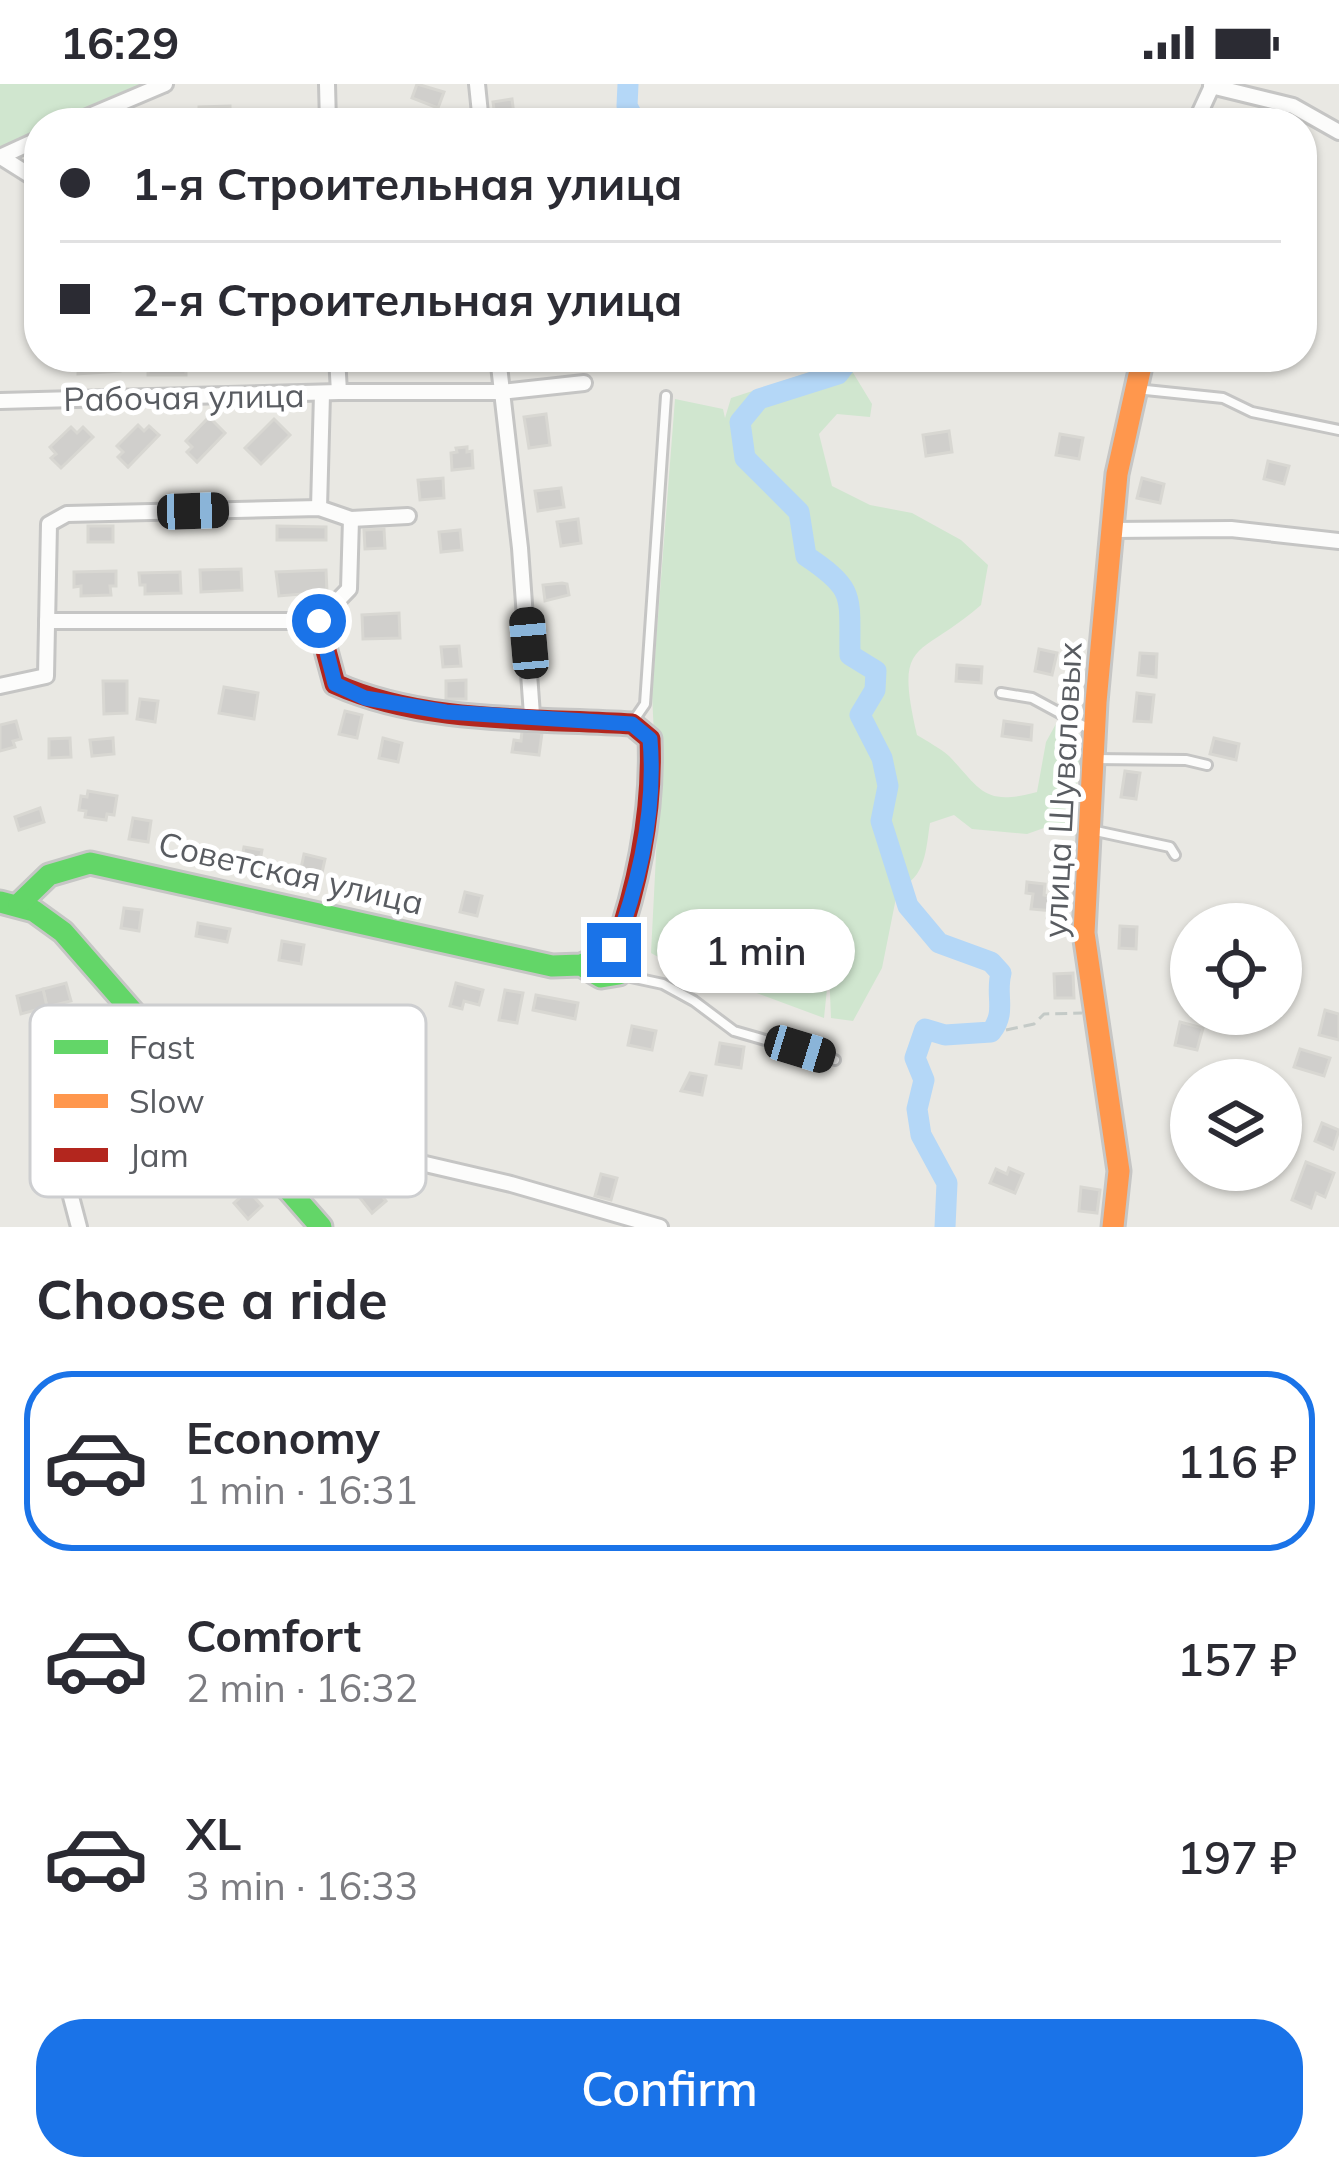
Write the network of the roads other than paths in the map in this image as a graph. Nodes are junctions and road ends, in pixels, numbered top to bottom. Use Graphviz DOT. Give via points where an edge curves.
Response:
graph roads {
  1 [pos="165,84"];
  2 [pos="1212,85"];
  3 [pos="108,108"];
  4 [pos="1297,108"];
  5 [pos="338,372"];
  6 [pos="499,372"];
  7 [pos="1140,372"];
  8 [pos="584,383"];
  9 [pos="1136,389"];
  10 [pos="339,392"];
  11 [pos="501,392"];
  12 [pos="322,394"];
  13 [pos="666,396"];
  14 [pos="0,401"];
  15 [pos="1339,430"];
  16 [pos="320,508"];
  17 [pos="408,516"];
  18 [pos="350,519"];
  19 [pos="1112,530"];
  20 [pos="1339,541"];
  21 [pos="47,621"];
  22 [pos="319,621"];
  23 [pos="0,686"];
  24 [pos="1001,693"];
  25 [pos="532,715"];
  26 [pos="632,724"];
  27 [pos="1094,732"];
  28 [pos="1093,759"];
  29 [pos="1207,765"];
  30 [pos="1089,830"];
  31 [pos="1175,856"];
  32 [pos="10,903"];
  33 [pos="614,950"];
  34 [pos="581,964"];
  35 [pos="619,974"];
  36 [pos="127,1005"];
  37 [pos="836,1060"];
  38 [pos="426,1164"];
  39 [pos="71,1197"];
  40 [pos="295,1197"];
  41 [pos="79,1227"];
  42 [pos="322,1227"];
  43 [pos="660,1227"];
  44 [pos="1114,1227"];
  1 -- 3 [label="street"];
  2 -- 4 [label="street"];
  5 -- 10 [label="street"];
  6 -- 11 [label="street"];
  7 -- 9 [label="street, улица Шуваловых"];
  8 -- 11 [label="street, Рабочая улица"];
  9 -- 15 [label="lane" via="1222,398"];
  9 -- 19 [label="street, улица Шуваловых"];
  10 -- 11 [label="street, Рабочая улица"];
  10 -- 12 [label="street, Рабочая улица"];
  11 -- 25 [label="street"];
  12 -- 14 [label="street, Рабочая улица"];
  12 -- 16 [label="street"];
  13 -- 26 [label="lane" via="645,704"];
  16 -- 18 [label="street"];
  16 -- 21 [label="street" via="67,514 50,524"];
  17 -- 18 [label="street"];
  18 -- 22 [label="street" via="349,590"];
  19 -- 20 [label="street" via="1231,529"];
  19 -- 27 [label="street, улица Шуваловых"];
  21 -- 22 [label="street"];
  21 -- 23 [label="street" via="46,676"];
  22 -- 25 [label="street" via="335,684 365,698"];
  24 -- 27 [label="lane" via="1032,698"];
  25 -- 26 [label="street"];
  26 -- 33 [label="street" via="650,739 653,770"];
  27 -- 28 [label="street, улица Шуваловых"];
  28 -- 29 [label="lane"];
  28 -- 30 [label="street, улица Шуваловых"];
  30 -- 31 [label="lane" via="1170,847"];
  30 -- 44 [label="street, улица Шуваловых" via="1084,933 1120,1171"];
  32 -- 34 [label="street, Советская улица" via="59,868 90,863 552,966"];
  32 -- 36 [label="street" via="63,932"];
  33 -- 34 [label="street, Советская улица"];
  33 -- 35 [label="street" via="628,963"];
  34 -- 35 [label="street, Советская улица" via="602,977"];
  35 -- 37 [label="lane" via="663,984 734,1031"];
  38 -- 43 [label="street"];
  39 -- 41 [label="street"];
  40 -- 42 [label="street"];
}
